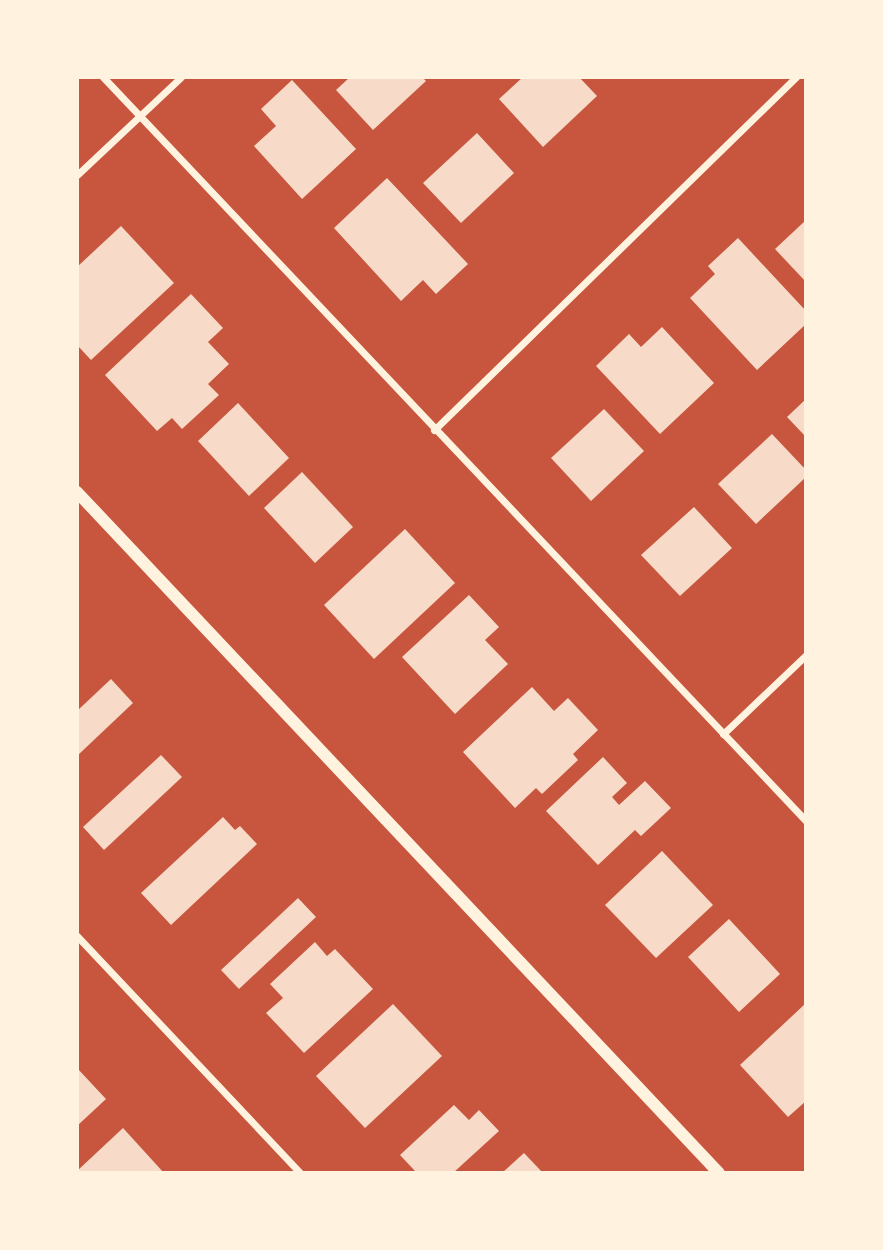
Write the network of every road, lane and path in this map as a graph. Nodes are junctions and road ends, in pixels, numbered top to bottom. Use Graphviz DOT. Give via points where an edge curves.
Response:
graph roads {
  1 [pos="103,77"];
  2 [pos="181,77"];
  3 [pos="796,77"];
  4 [pos="140,116"];
  5 [pos="77,175"];
  6 [pos="434,430"];
  7 [pos="77,492"];
  8 [pos="806,655"];
  9 [pos="723,734"];
  10 [pos="806,821"];
  11 [pos="77,936"];
  12 [pos="300,1173"];
  13 [pos="719,1173"];
  1 -- 4 [label="street"];
  2 -- 4 [label="street"];
  3 -- 6 [label="street"];
  4 -- 5 [label="street"];
  4 -- 6 [label="street"];
  6 -- 9 [label="street"];
  7 -- 13 [label="street"];
  8 -- 9 [label="street"];
  9 -- 10 [label="street"];
  11 -- 12 [label="street"];
}
